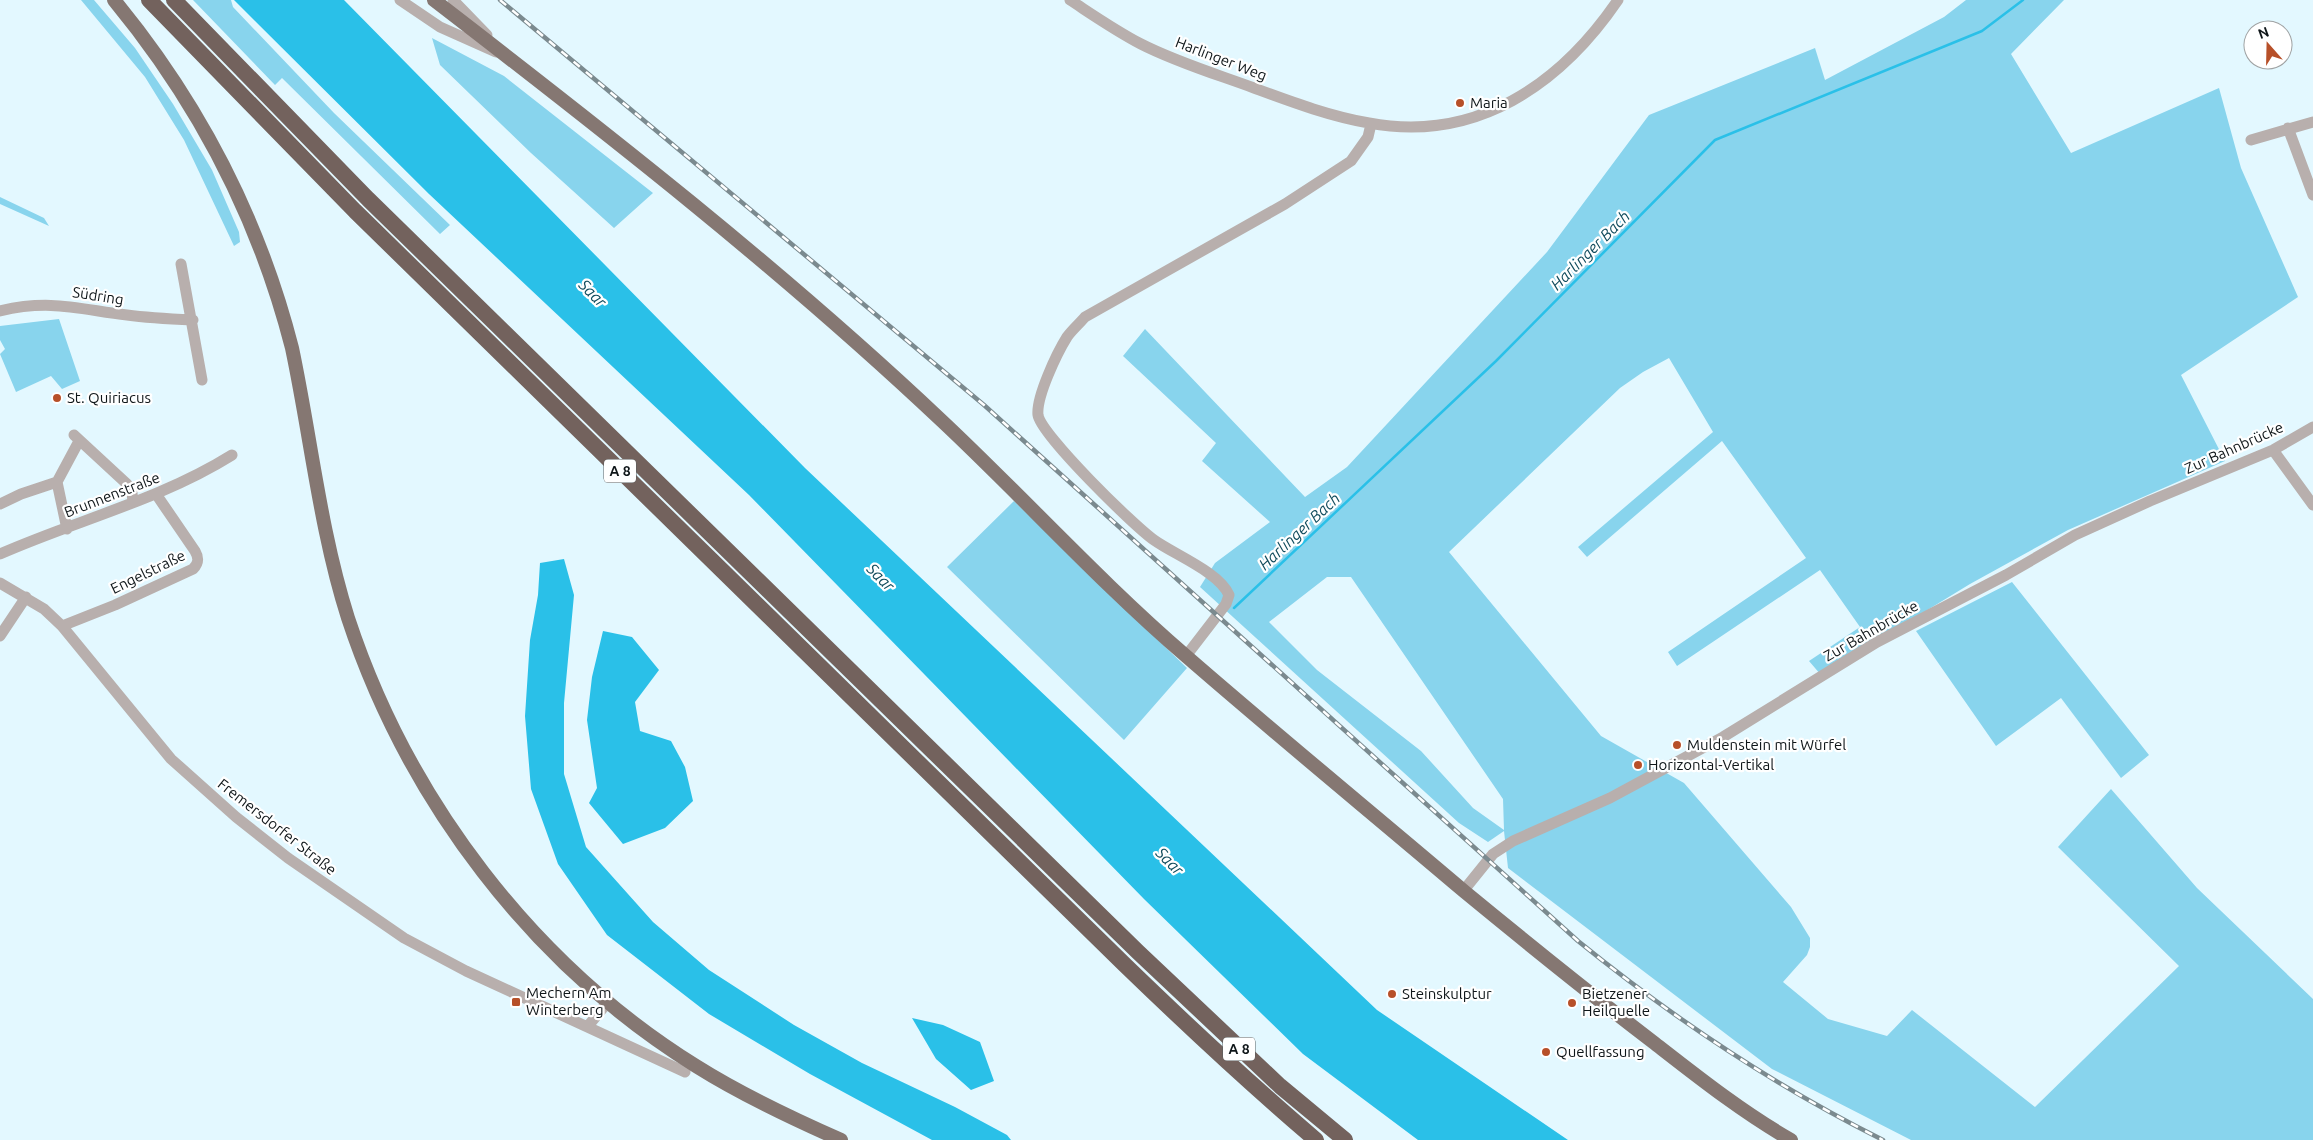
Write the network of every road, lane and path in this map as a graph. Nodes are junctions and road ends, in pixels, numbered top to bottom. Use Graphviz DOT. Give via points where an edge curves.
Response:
graph roads {
  1 [pos="114,0"];
  2 [pos="149,0"];
  3 [pos="174,0"];
  4 [pos="400,0"];
  5 [pos="434,0"];
  6 [pos="453,0"];
  7 [pos="1070,0"];
  8 [pos="1618,0"];
  9 [pos="512,59"];
  10 [pos="2313,122"];
  11 [pos="1371,124"];
  12 [pos="2288,128"];
  13 [pos="2251,140"];
  14 [pos="2313,195"];
  15 [pos="181,264"];
  16 [pos="0,310"];
  17 [pos="193,320"];
  18 [pos="202,380"];
  19 [pos="2313,427"];
  20 [pos="2273,450"];
  21 [pos="232,455"];
  22 [pos="57,482"];
  23 [pos="2307,488"];
  24 [pos="156,494"];
  25 [pos="133,502"];
  26 [pos="0,504"];
  27 [pos="2313,505"];
  28 [pos="67,528"];
  29 [pos="0,554"];
  30 [pos="0,584"];
  31 [pos="26,597"];
  32 [pos="62,626"];
  33 [pos="0,636"];
  34 [pos="1186,656"];
  35 [pos="1464,890"];
  36 [pos="608,1002"];
  37 [pos="588,1026"];
  38 [pos="685,1072"];
  39 [pos="841,1140"];
  40 [pos="1316,1140"];
  41 [pos="1345,1140"];
  42 [pos="1791,1140"];
  1 -- 36 [label="main road" via="189,102 254,229 292,348 331,557 355,637 399,742 434,803 477,865 553,951"];
  2 -- 40 [label="highway, A 8" via="355,211 1095,936 1209,1046"];
  3 -- 41 [label="highway, A 8" via="375,206 1108,923 1280,1086"];
  4 -- 9 [label="street" via="440,27"];
  5 -- 9 [label="main road"];
  6 -- 9 [label="street"];
  7 -- 11 [label="street, Harlinger Weg" via="1143,45 1296,104"];
  8 -- 11 [label="street, Harlinger Weg" via="1593,35 1570,59 1540,85 1505,104 1446,124"];
  9 -- 34 [label="main road" via="708,217 888,372"];
  10 -- 12 [label="street"];
  11 -- 34 [label="street" via="1368,137 1351,161 1285,204 1085,318 1068,336 1040,399 1038,416 1062,452 1152,539 1226,588 1229,595 1226,604"];
  12 -- 13 [label="street"];
  12 -- 14 [label="street"];
  15 -- 17 [label="street"];
  16 -- 17 [label="street, Südring" via="56,304 128,315"];
  17 -- 18 [label="street"];
  19 -- 20 [label="street, Zur Bahnbrücke"];
  20 -- 23 [label="street"];
  20 -- 35 [label="street, Zur Bahnbrücke" via="2075,534 2006,575 1877,642 1714,741 1610,798 1512,841 1493,854"];
  21 -- 24 [label="street, Brunnenstraße" via="191,479"];
  22 -- 25 [label="street" via="77,438 127,484"];
  22 -- 26 [label="street"];
  22 -- 28 [label="street"];
  23 -- 27 [label="street"];
  24 -- 25 [label="street, Brunnenstraße"];
  24 -- 32 [label="street, Engelstraße" via="195,551 197,565 193,570 150,590"];
  25 -- 28 [label="street, Brunnenstraße"];
  28 -- 29 [label="street, Brunnenstraße"];
  30 -- 31 [label="street, Fremersdorfer Straße"];
  31 -- 32 [label="street, Fremersdorfer Straße"];
  31 -- 33 [label="street"];
  32 -- 37 [label="street, Fremersdorfer Straße" via="171,759 288,858 404,938 466,971"];
  34 -- 35 [label="main road"];
  35 -- 42 [label="main road" via="1530,947 1720,1094"];
  36 -- 37 [label="street"];
  36 -- 39 [label="main road" via="695,1066"];
  37 -- 38 [label="street, Fremersdorfer Straße"];
}
